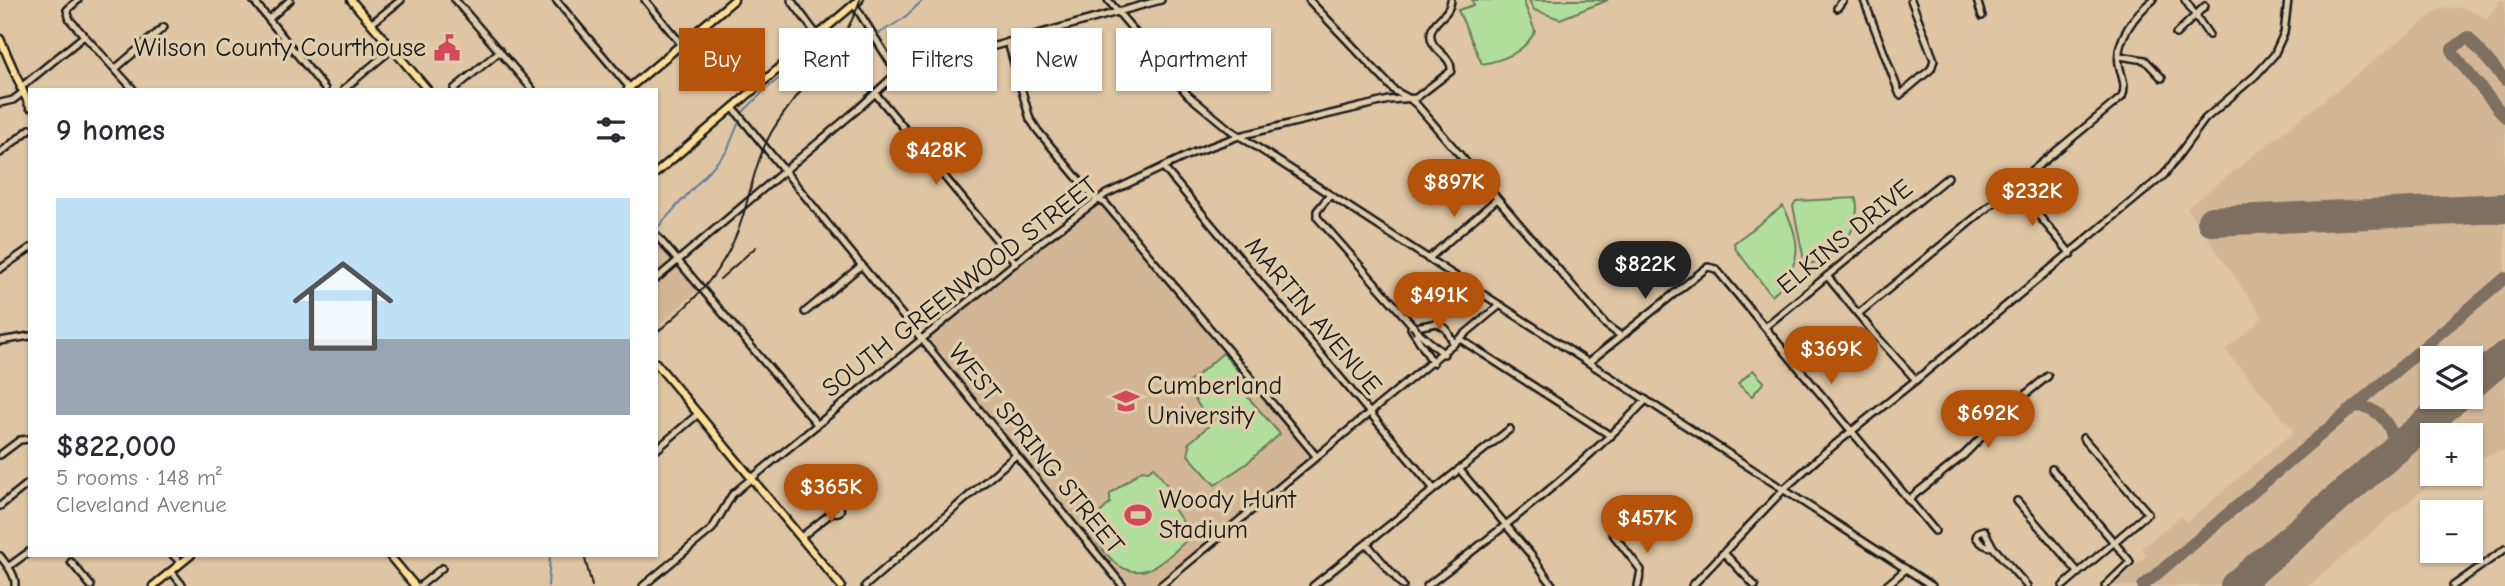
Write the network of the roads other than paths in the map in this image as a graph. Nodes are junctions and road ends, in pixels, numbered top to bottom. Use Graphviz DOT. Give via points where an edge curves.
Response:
graph roads {
  1 [pos="78,0"];
  2 [pos="253,0"];
  3 [pos="290,0"];
  4 [pos="351,0"];
  5 [pos="401,0"];
  6 [pos="456,0"];
  7 [pos="556,0"];
  8 [pos="645,0"];
  9 [pos="734,0"];
  10 [pos="791,0"];
  11 [pos="1108,0"];
  12 [pos="1161,0"];
  13 [pos="1310,0"];
  14 [pos="1451,0"];
  15 [pos="1843,0"];
  16 [pos="1864,0"];
  17 [pos="1911,0"];
  18 [pos="1977,0"];
  19 [pos="2153,0"];
  20 [pos="2185,0"];
  21 [pos="2288,0"];
  22 [pos="857,2"];
  23 [pos="2205,6"];
  24 [pos="1838,8"];
  25 [pos="1118,12"];
  26 [pos="1982,16"];
  27 [pos="2194,17"];
  28 [pos="269,19"];
  29 [pos="371,24"];
  30 [pos="164,27"];
  31 [pos="700,28"];
  32 [pos="812,28"];
  33 [pos="825,28"];
  34 [pos="2176,34"];
  35 [pos="2209,35"];
  36 [pos="84,36"];
  37 [pos="0,39"];
  38 [pos="679,42"];
  39 [pos="1008,42"];
  40 [pos="997,45"];
  41 [pos="679,46"];
  42 [pos="392,49"];
  43 [pos="500,51"];
  44 [pos="887,55"];
  45 [pos="2119,56"];
  46 [pos="116,69"];
  47 [pos="779,71"];
  48 [pos="2162,78"];
  49 [pos="887,82"];
  50 [pos="132,88"];
  51 [pos="325,88"];
  52 [pos="345,88"];
  53 [pos="426,88"];
  54 [pos="455,88"];
  55 [pos="532,88"];
  56 [pos="629,88"];
  57 [pos="21,91"];
  58 [pos="875,93"];
  59 [pos="1410,99"];
  60 [pos="0,103"];
  61 [pos="28,103"];
  62 [pos="736,112"];
  63 [pos="28,131"];
  64 [pos="1239,136"];
  65 [pos="0,153"];
  66 [pos="1163,167"];
  67 [pos="658,171"];
  68 [pos="784,171"];
  69 [pos="1948,177"];
  70 [pos="2014,186"];
  71 [pos="1330,195"];
  72 [pos="1497,199"];
  73 [pos="1097,200"];
  74 [pos="658,236"];
  75 [pos="28,249"];
  76 [pos="2071,254"];
  77 [pos="1428,259"];
  78 [pos="678,261"];
  79 [pos="1016,263"];
  80 [pos="862,265"];
  81 [pos="0,269"];
  82 [pos="1827,276"];
  83 [pos="658,277"];
  84 [pos="1500,305"];
  85 [pos="805,312"];
  86 [pos="1858,314"];
  87 [pos="1766,326"];
  88 [pos="1414,329"];
  89 [pos="28,336"];
  90 [pos="1621,336"];
  91 [pos="922,339"];
  92 [pos="1460,339"];
  93 [pos="0,341"];
  94 [pos="1454,344"];
  95 [pos="1444,354"];
  96 [pos="1590,362"];
  97 [pos="1433,363"];
  98 [pos="658,365"];
  99 [pos="2048,376"];
  100 [pos="1916,380"];
  101 [pos="1646,400"];
  102 [pos="698,414"];
  103 [pos="1369,414"];
  104 [pos="817,424"];
  105 [pos="1510,429"];
  106 [pos="1851,430"];
  107 [pos="1612,436"];
  108 [pos="2083,438"];
  109 [pos="28,439"];
  110 [pos="658,448"];
  111 [pos="0,455"];
  112 [pos="1016,455"];
  113 [pos="1317,457"];
  114 [pos="1459,469"];
  115 [pos="2052,469"];
  116 [pos="752,478"];
  117 [pos="28,485"];
  118 [pos="1434,489"];
  119 [pos="1784,489"];
  120 [pos="1908,500"];
  121 [pos="2017,501"];
  122 [pos="0,506"];
  123 [pos="834,511"];
  124 [pos="1507,525"];
  125 [pos="1612,527"];
  126 [pos="1935,531"];
  127 [pos="801,537"];
  128 [pos="2113,542"];
  129 [pos="1367,544"];
  130 [pos="1993,547"];
  131 [pos="2505,549"];
  132 [pos="28,552"];
  133 [pos="1724,553"];
  134 [pos="0,556"];
  135 [pos="175,557"];
  136 [pos="188,557"];
  137 [pos="391,557"];
  138 [pos="71,562"];
  139 [pos="181,563"];
  140 [pos="8,567"];
  141 [pos="442,568"];
  142 [pos="1906,569"];
  143 [pos="170,572"];
  144 [pos="2078,572"];
  145 [pos="2463,580"];
  146 [pos="15,586"];
  147 [pos="91,586"];
  148 [pos="153,586"];
  149 [pos="183,586"];
  150 [pos="418,586"];
  151 [pos="643,586"];
  152 [pos="841,586"];
  153 [pos="865,586"];
  154 [pos="1123,586"];
  155 [pos="1160,586"];
  156 [pos="1313,586"];
  157 [pos="1403,586"];
  158 [pos="1427,586"];
  159 [pos="1553,586"];
  160 [pos="1637,586"];
  161 [pos="1692,586"];
  162 [pos="1755,586"];
  163 [pos="1886,586"];
  164 [pos="1932,586"];
  165 [pos="2027,586"];
  166 [pos="2063,586"];
  167 [pos="2105,586"];
  168 [pos="2453,586"];
  169 [pos="2468,586"];
  1 -- 36 [label="street" via="67,13"];
  2 -- 28 [label="street"];
  3 -- 28 [label="street"];
  4 -- 29 [label="main road"];
  5 -- 29 [label="street"];
  6 -- 43 [label="street"];
  7 -- 56 [label="street"];
  8 -- 38 [label="street"];
  9 -- 31 [label="main road"];
  10 -- 32 [label="street"];
  11 -- 25 [label="street"];
  12 -- 25 [label="street"];
  13 -- 59 [label="street" via="1395,91"];
  14 -- 59 [label="street" via="1430,37 1450,62 1451,71"];
  15 -- 24 [label="street"];
  16 -- 17 [label="street" via="1900,95 1931,69 1934,60"];
  18 -- 26 [label="street"];
  19 -- 45 [label="street" via="2126,33"];
  20 -- 27 [label="street"];
  21 -- 76 [label="street" via="2284,33 2270,60 2205,119 2159,181"];
  22 -- 33 [label="main road"];
  22 -- 44 [label="street"];
  23 -- 27 [label="street"];
  25 -- 39 [label="street"];
  25 -- 64 [label="street" via="1198,105"];
  27 -- 34 [label="street"];
  27 -- 35 [label="street"];
  28 -- 51 [label="street"];
  29 -- 42 [label="main road"];
  30 -- 46 [label="street"];
  36 -- 46 [label="street"];
  36 -- 57 [label="street"];
  37 -- 57 [label="main road"];
  39 -- 40 [label="street"];
  39 -- 73 [label="street" via="1034,126"];
  41 -- 56 [label="main road"];
  42 -- 52 [label="street"];
  42 -- 53 [label="main road"];
  43 -- 54 [label="street"];
  43 -- 55 [label="street"];
  45 -- 48 [label="street" via="2146,60"];
  45 -- 70 [label="street" via="2124,91"];
  46 -- 50 [label="street"];
  47 -- 62 [label="main road"];
  49 -- 58 [label="street"];
  57 -- 60 [label="street" via="13,100"];
  57 -- 61 [label="main road"];
  58 -- 68 [label="street"];
  58 -- 79 [label="street"];
  59 -- 64 [label="street, SOUTH GREENWOOD STREET"];
  59 -- 72 [label="street"];
  62 -- 67 [label="main road"];
  62 -- 68 [label="street, WEST SPRING STREET"];
  63 -- 65 [label="street"];
  64 -- 66 [label="street, SOUTH GREENWOOD STREET"];
  64 -- 71 [label="street"];
  66 -- 73 [label="street, SOUTH GREENWOOD STREET"];
  66 -- 103 [label="street, MARTIN AVENUE"];
  68 -- 78 [label="street"];
  68 -- 80 [label="street, WEST SPRING STREET"];
  69 -- 82 [label="street, ELKINS DRIVE"];
  70 -- 76 [label="street"];
  70 -- 86 [label="street"];
  71 -- 77 [label="street"];
  71 -- 88 [label="street" via="1317,217"];
  72 -- 77 [label="street"];
  72 -- 90 [label="street" via="1606,325"];
  73 -- 79 [label="street, SOUTH GREENWOOD STREET"];
  73 -- 113 [label="street"];
  74 -- 78 [label="street"];
  75 -- 81 [label="street"];
  76 -- 100 [label="street"];
  77 -- 84 [label="street"];
  78 -- 83 [label="street"];
  78 -- 104 [label="street"];
  79 -- 91 [label="street, SOUTH GREENWOOD STREET"];
  80 -- 85 [label="street"];
  80 -- 91 [label="street, WEST SPRING STREET"];
  82 -- 86 [label="street"];
  82 -- 87 [label="street, ELKINS DRIVE"];
  84 -- 92 [label="street"];
  84 -- 96 [label="street"];
  86 -- 100 [label="street"];
  87 -- 90 [label="street" via="1722,274 1710,267"];
  87 -- 106 [label="street"];
  88 -- 94 [label="street" via="1437,323"];
  88 -- 95 [label="street"];
  88 -- 97 [label="street"];
  89 -- 93 [label="street"];
  90 -- 96 [label="street"];
  91 -- 104 [label="street, SOUTH GREENWOOD STREET"];
  91 -- 112 [label="street, WEST SPRING STREET"];
  92 -- 94 [label="street"];
  92 -- 107 [label="street"];
  94 -- 95 [label="street"];
  95 -- 97 [label="street"];
  96 -- 101 [label="street"];
  97 -- 103 [label="street"];
  98 -- 102 [label="main road"];
  99 -- 120 [label="street"];
  100 -- 106 [label="street"];
  101 -- 107 [label="street"];
  101 -- 119 [label="street"];
  102 -- 110 [label="street"];
  102 -- 116 [label="main road"];
  103 -- 113 [label="street"];
  103 -- 118 [label="street, MARTIN AVENUE"];
  104 -- 116 [label="street, SOUTH GREENWOOD STREET"];
  105 -- 114 [label="street"];
  106 -- 119 [label="street"];
  106 -- 120 [label="street"];
  107 -- 124 [label="street"];
  108 -- 128 [label="street" via="2148,513"];
  109 -- 111 [label="street"];
  112 -- 153 [label="street"];
  112 -- 154 [label="street, WEST SPRING STREET"];
  113 -- 155 [label="street"];
  114 -- 118 [label="street"];
  114 -- 124 [label="street"];
  115 -- 128 [label="street"];
  116 -- 127 [label="main road"];
  116 -- 151 [label="street, SOUTH GREENWOOD STREET" via="732,495 712,529"];
  117 -- 122 [label="street"];
  118 -- 129 [label="street"];
  119 -- 133 [label="street"];
  119 -- 142 [label="street"];
  120 -- 126 [label="street"];
  121 -- 144 [label="street"];
  123 -- 127 [label="street"];
  124 -- 158 [label="street"];
  124 -- 159 [label="street"];
  125 -- 160 [label="street" via="1641,570"];
  127 -- 152 [label="main road"];
  128 -- 144 [label="street"];
  128 -- 167 [label="street" via="2130,562"];
  129 -- 156 [label="street"];
  129 -- 157 [label="street"];
  130 -- 165 [label="street"];
  131 -- 145 [label="street"];
  132 -- 140 [label="street"];
  133 -- 161 [label="street"];
  133 -- 162 [label="street"];
  134 -- 140 [label="street"];
  135 -- 139 [label="street"];
  136 -- 139 [label="main road"];
  137 -- 150 [label="main road"];
  138 -- 147 [label="street"];
  139 -- 143 [label="main road"];
  140 -- 146 [label="street"];
  141 -- 150 [label="street"];
  142 -- 163 [label="street"];
  142 -- 164 [label="street"];
  143 -- 148 [label="main road"];
  143 -- 149 [label="street"];
  144 -- 166 [label="street"];
  145 -- 168 [label="street"];
  145 -- 169 [label="street"];
}
